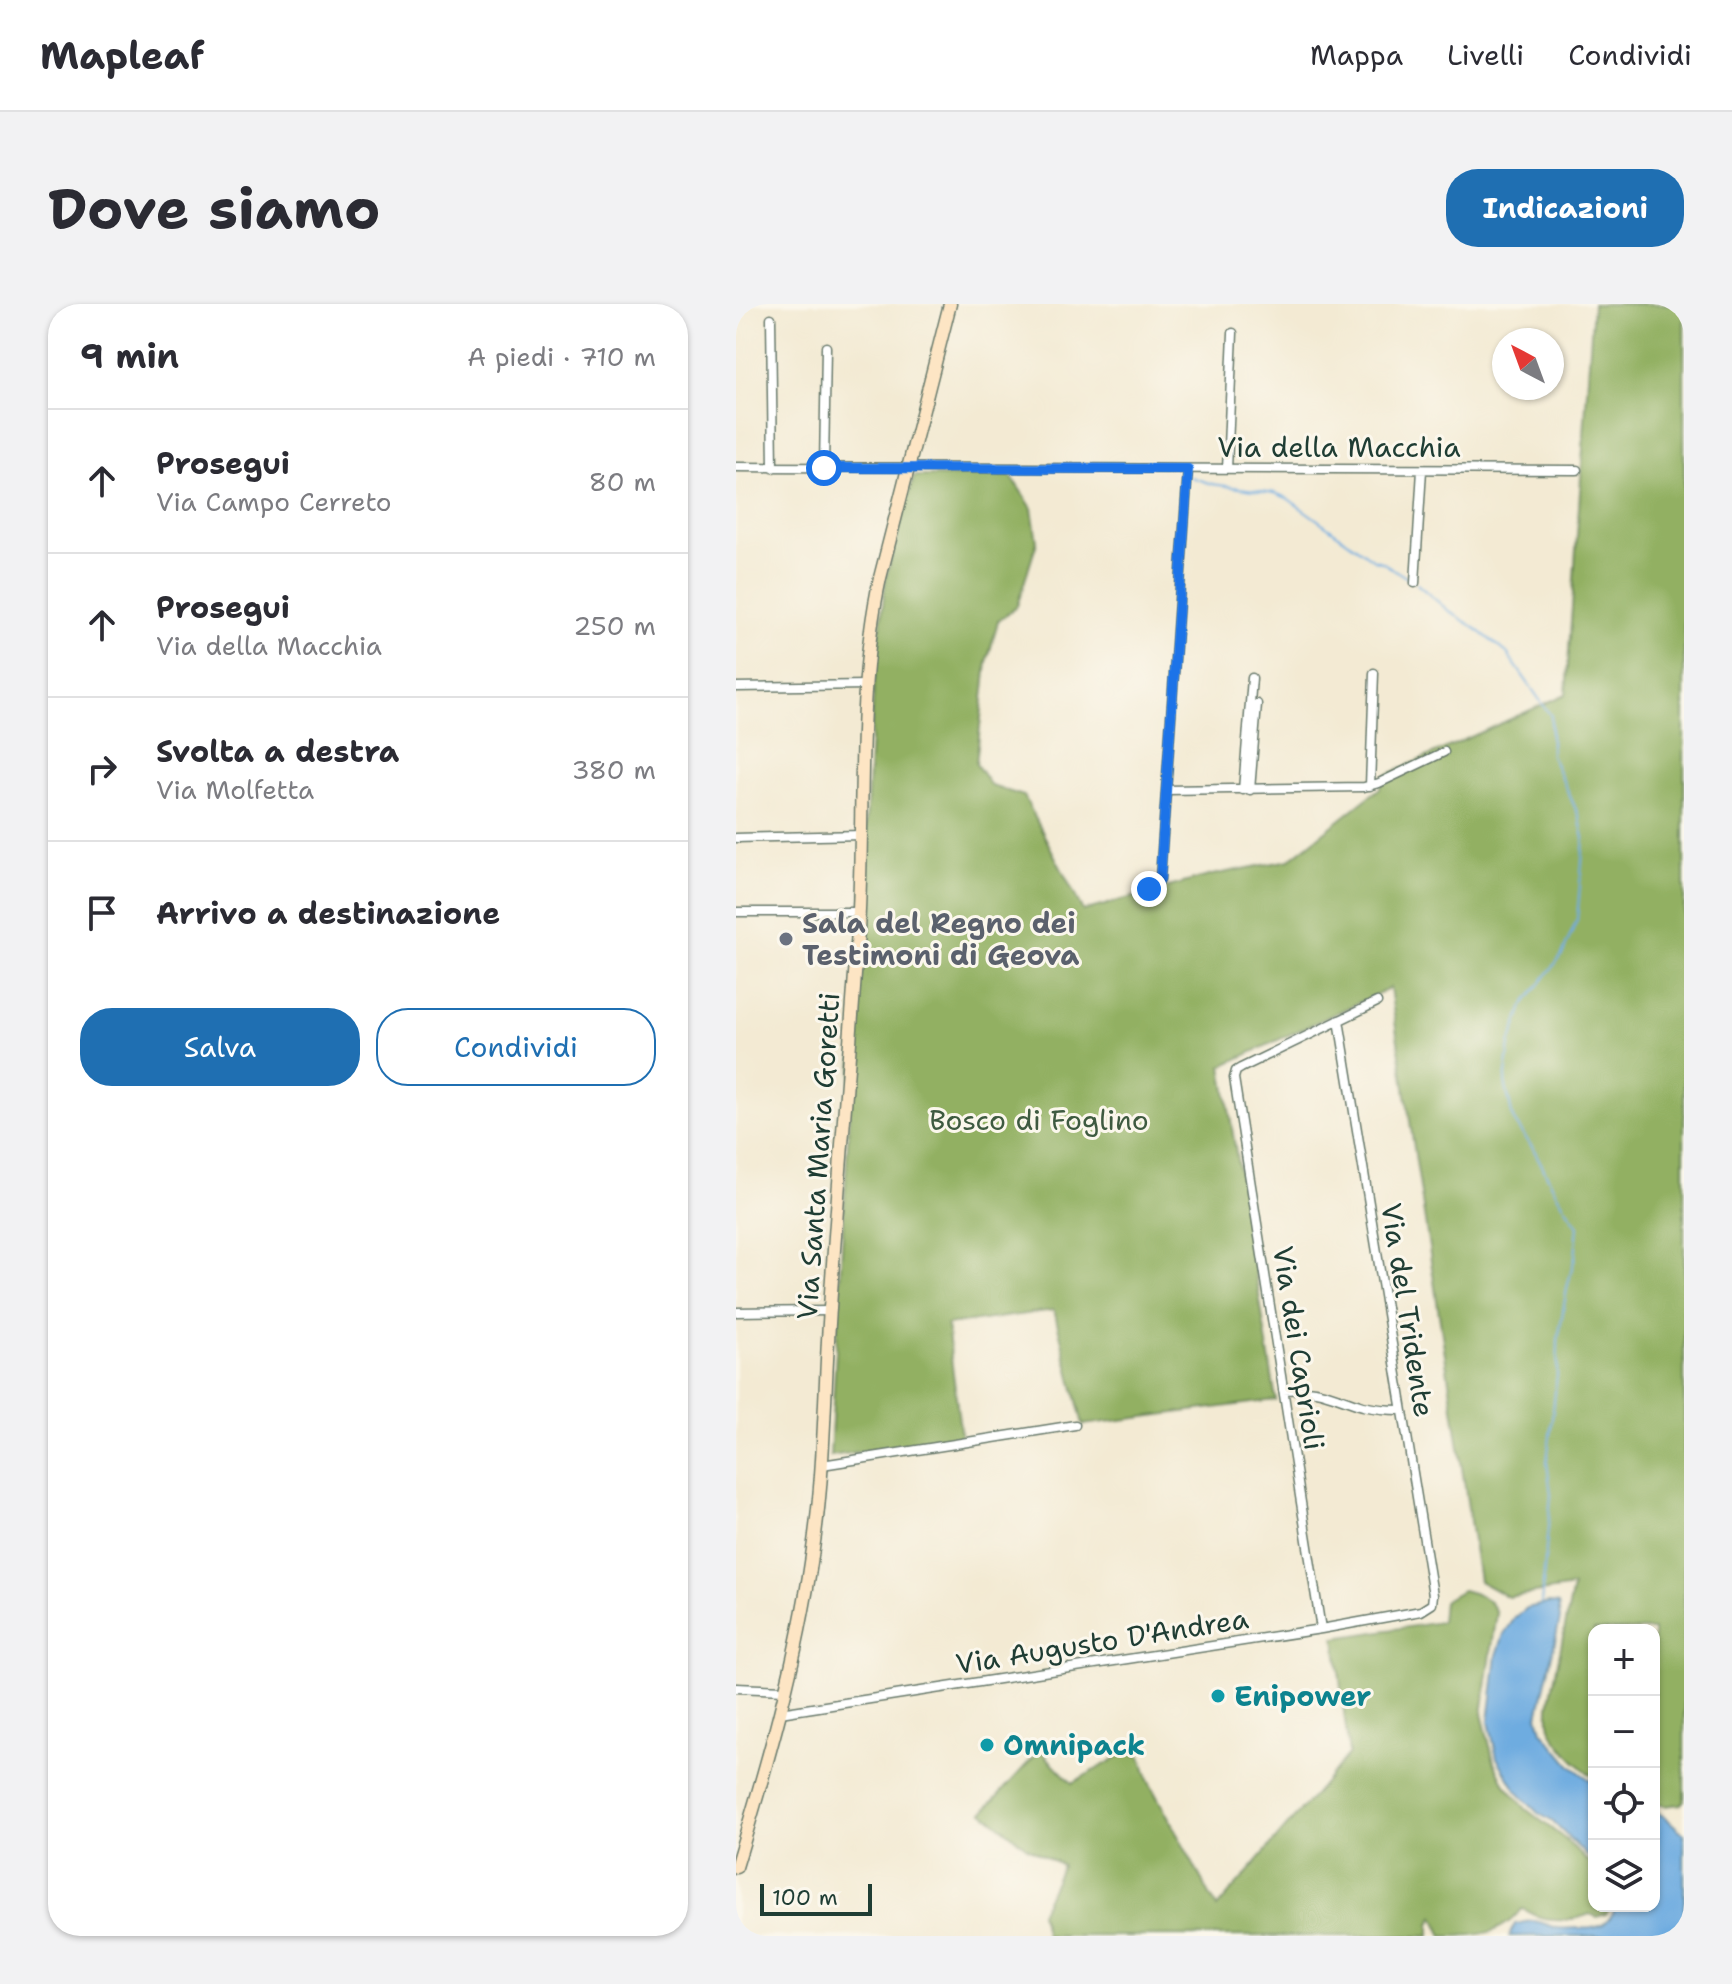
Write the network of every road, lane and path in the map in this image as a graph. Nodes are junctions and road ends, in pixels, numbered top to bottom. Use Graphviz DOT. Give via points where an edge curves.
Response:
graph roads {
  1 [pos="950,304"];
  2 [pos="771,318"];
  3 [pos="1233,333"];
  4 [pos="826,347"];
  5 [pos="736,467"];
  6 [pos="773,468"];
  7 [pos="824,468"];
  8 [pos="909,469"];
  9 [pos="1227,469"];
  10 [pos="1188,470"];
  11 [pos="1422,470"];
  12 [pos="1577,470"];
  13 [pos="1415,583"];
  14 [pos="1374,673"];
  15 [pos="1252,678"];
  16 [pos="866,685"];
  17 [pos="736,687"];
  18 [pos="1257,704"];
  19 [pos="1444,752"];
  20 [pos="1370,786"];
  21 [pos="1166,790"];
  22 [pos="1246,790"];
  23 [pos="862,835"];
  24 [pos="736,838"];
  25 [pos="1142,892"];
  26 [pos="736,912"];
  27 [pos="859,912"];
  28 [pos="1377,1002"];
  29 [pos="1339,1020"];
  30 [pos="830,1311"];
  31 [pos="736,1312"];
  32 [pos="1283,1390"];
  33 [pos="1401,1410"];
  34 [pos="1075,1425"];
  35 [pos="822,1465"];
  36 [pos="1430,1606"];
  37 [pos="1321,1629"];
  38 [pos="736,1688"];
  39 [pos="785,1690"];
  40 [pos="780,1713"];
  41 [pos="736,1867"];
  1 -- 8 [label="main road, Via Santa Maria Goretti"];
  2 -- 6 [label="street"];
  3 -- 9 [label="street"];
  4 -- 7 [label="street"];
  5 -- 6 [label="street, Via della Macchia"];
  6 -- 7 [label="street, Via della Macchia"];
  7 -- 8 [label="street, Via della Macchia"];
  8 -- 10 [label="street, Via della Macchia"];
  8 -- 16 [label="main road, Via Santa Maria Goretti" via="878,587"];
  9 -- 10 [label="street, Via della Macchia"];
  9 -- 11 [label="street, Via della Macchia"];
  10 -- 21 [label="street"];
  11 -- 12 [label="street, Via della Macchia"];
  11 -- 13 [label="street"];
  14 -- 20 [label="street"];
  15 -- 22 [label="street"];
  16 -- 17 [label="street"];
  16 -- 23 [label="main road, Via Santa Maria Goretti"];
  18 -- 22 [label="street"];
  19 -- 20 [label="street"];
  20 -- 22 [label="street"];
  21 -- 22 [label="street"];
  21 -- 25 [label="street" via="1160,879"];
  23 -- 24 [label="street"];
  23 -- 27 [label="main road, Via Santa Maria Goretti"];
  26 -- 27 [label="street"];
  27 -- 30 [label="main road, Via Santa Maria Goretti"];
  28 -- 29 [label="street"];
  29 -- 32 [label="street, Via dei Caprioli" via="1241,1068 1234,1080"];
  29 -- 33 [label="street, Via del Tridente"];
  30 -- 31 [label="street"];
  30 -- 35 [label="main road, Via Santa Maria Goretti"];
  32 -- 33 [label="street" via="1321,1390 1370,1407"];
  32 -- 37 [label="street, Via dei Caprioli"];
  33 -- 36 [label="street, Via del Tridente" via="1433,1597"];
  34 -- 35 [label="street"];
  35 -- 39 [label="main road, Via Santa Maria Goretti" via="812,1558"];
  36 -- 37 [label="street, Via Augusto D'Andrea"];
  37 -- 40 [label="street, Via Augusto D'Andrea"];
  38 -- 39 [label="street"];
  39 -- 40 [label="main road, Via Santa Maria Goretti"];
  40 -- 41 [label="main road, Via Santa Maria Goretti"];
}
